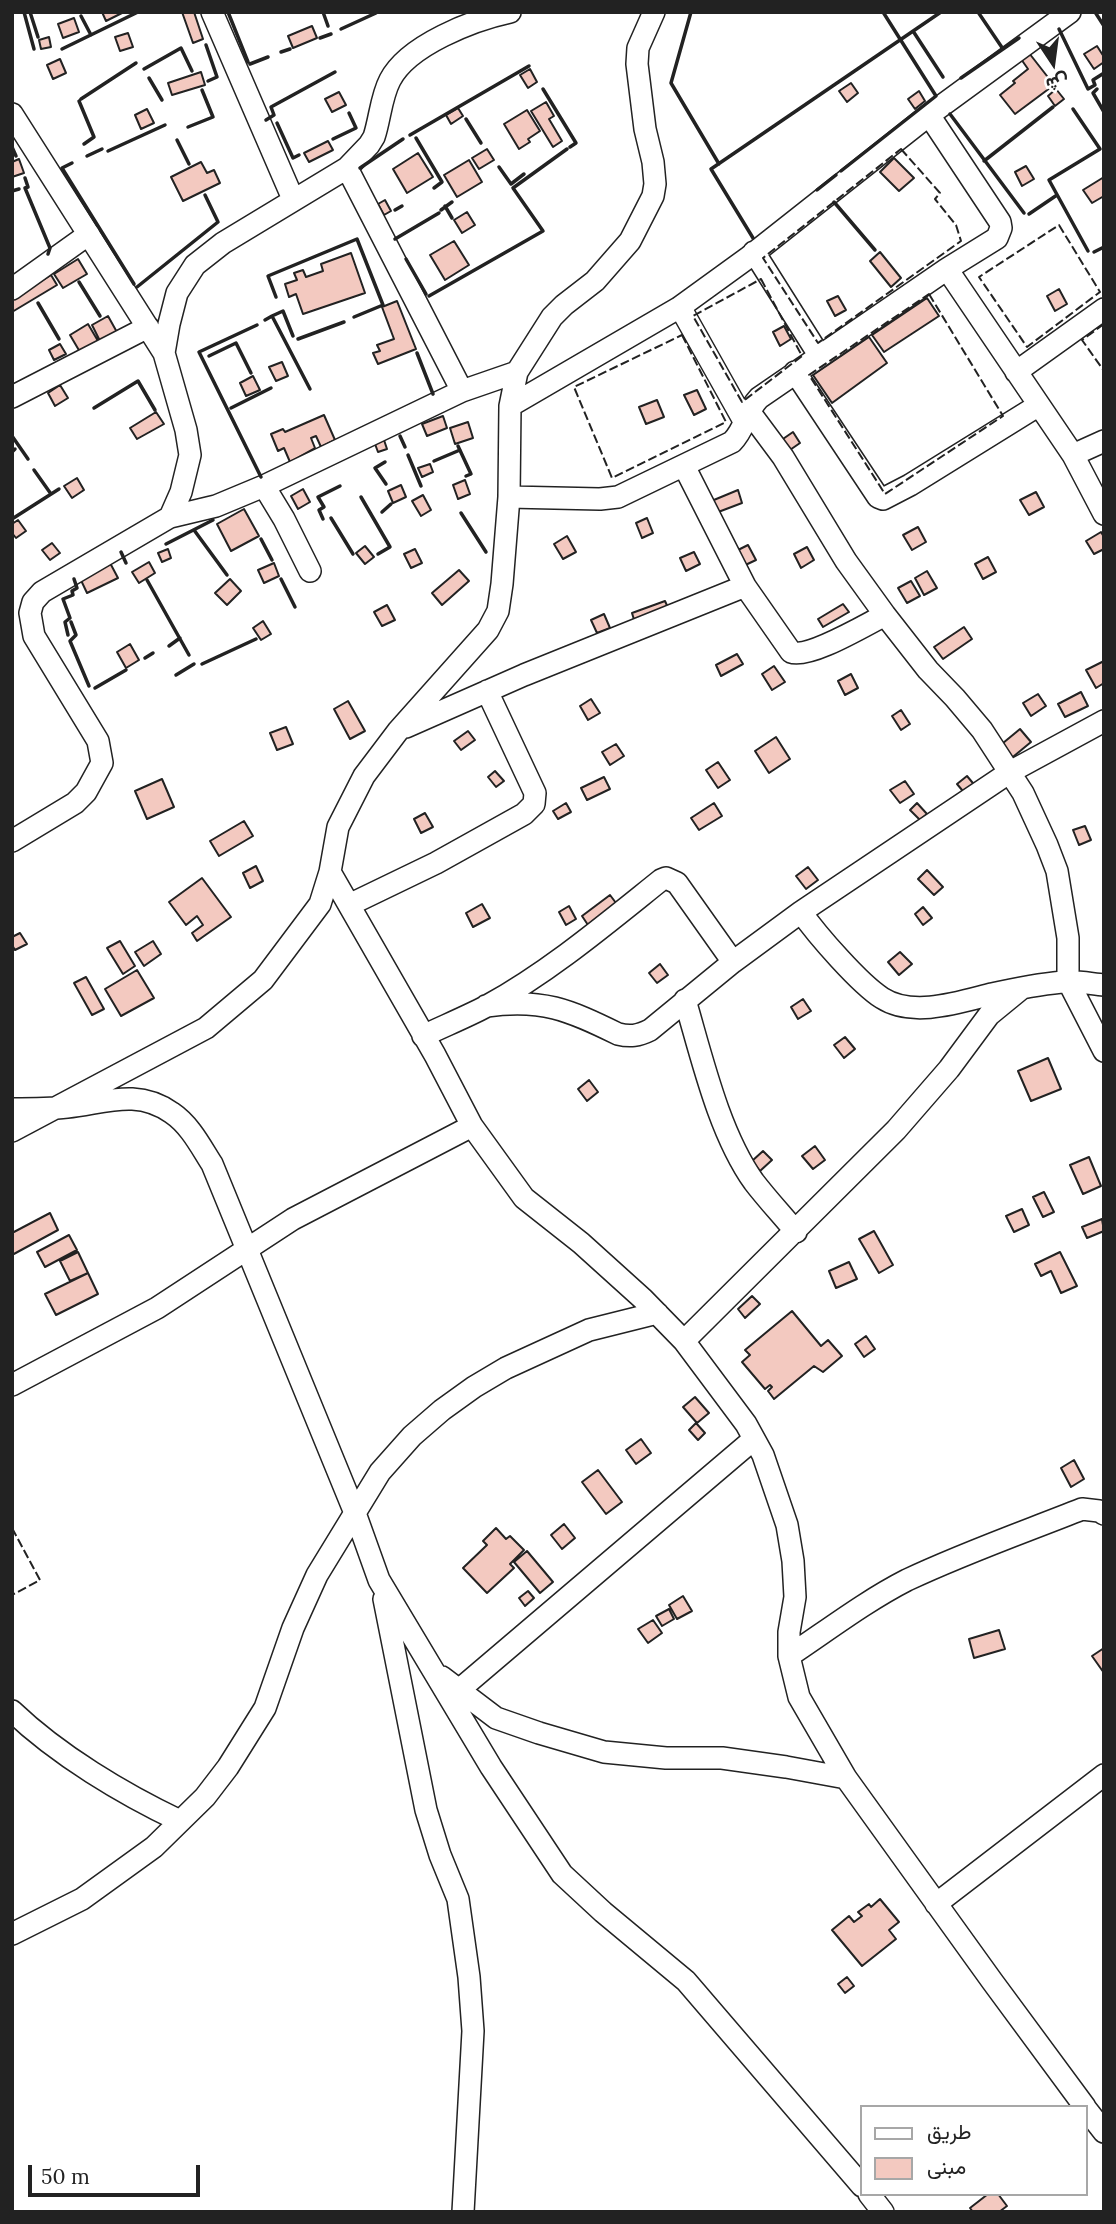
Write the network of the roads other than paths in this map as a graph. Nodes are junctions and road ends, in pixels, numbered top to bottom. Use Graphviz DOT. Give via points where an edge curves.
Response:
graph roads {
  1 [pos="212,12"];
  2 [pos="510,12"];
  3 [pos="654,12"];
  4 [pos="1070,12"];
  5 [pos="12,114"];
  6 [pos="929,115"];
  7 [pos="347,168"];
  8 [pos="293,199"];
  9 [pos="89,234"];
  10 [pos="754,252"];
  11 [pos="947,269"];
  12 [pos="12,289"];
  13 [pos="680,307"];
  14 [pos="1104,309"];
  15 [pos="148,327"];
  16 [pos="164,353"];
  17 [pos="819,355"];
  18 [pos="517,372"];
  19 [pos="795,372"];
  20 [pos="1016,372"];
  21 [pos="462,391"];
  22 [pos="12,397"];
  23 [pos="1039,405"];
  24 [pos="510,406"];
  25 [pos="746,415"];
  26 [pos="1104,441"];
  27 [pos="1073,455"];
  28 [pos="684,466"];
  29 [pos="264,486"];
  30 [pos="509,497"];
  31 [pos="1104,514"];
  32 [pos="170,517"];
  33 [pos="310,571"];
  34 [pos="745,586"];
  35 [pos="885,615"];
  36 [pos="487,691"];
  37 [pos="1104,721"];
  38 [pos="398,731"];
  39 [pos="1010,772"];
  40 [pos="12,841"];
  41 [pos="330,872"];
  42 [pos="349,905"];
  43 [pos="802,912"];
  44 [pos="733,962"];
  45 [pos="1068,981"];
  46 [pos="1104,985"];
  47 [pos="1022,988"];
  48 [pos="685,1000"];
  49 [pos="486,1006"];
  50 [pos="424,1036"];
  51 [pos="1104,1051"];
  52 [pos="54,1108"];
  53 [pos="12,1109"];
  54 [pos="472,1125"];
  55 [pos="12,1131"];
  56 [pos="796,1232"];
  57 [pos="246,1249"];
  58 [pos="657,1313"];
  59 [pos="684,1341"];
  60 [pos="12,1385"];
  61 [pos="754,1439"];
  62 [pos="355,1513"];
  63 [pos="1104,1514"];
  64 [pos="379,1580"];
  65 [pos="789,1656"];
  66 [pos="435,1672"];
  67 [pos="459,1690"];
  68 [pos="12,1711"];
  69 [pos="12,1733"];
  70 [pos="37,1734"];
  71 [pos="1104,1775"];
  72 [pos="846,1778"];
  73 [pos="180,1821"];
  74 [pos="936,1904"];
  75 [pos="12,1934"];
  76 [pos="1084,2105"];
  77 [pos="1088,2111"];
  78 [pos="1104,2132"];
  79 [pos="860,2184"];
  80 [pos="871,2196"];
  81 [pos="463,2212"];
  82 [pos="883,2212"];
  1 -- 8 [label="street"];
  2 -- 7 [label="street" via="456,29 400,66 389,82 374,137"];
  3 -- 18 [label="street" via="638,48 637,64 653,162 653,196 619,255 552,317"];
  4 -- 6 [label="street"];
  5 -- 9 [label="street"];
  6 -- 10 [label="street"];
  6 -- 11 [label="street" via="1001,228 997,238"];
  7 -- 8 [label="street"];
  7 -- 21 [label="street"];
  8 -- 16 [label="street" via="195,265 177,293"];
  9 -- 12 [label="street"];
  9 -- 15 [label="street"];
  10 -- 13 [label="street"];
  10 -- 17 [label="street"];
  11 -- 17 [label="street"];
  11 -- 20 [label="street"];
  13 -- 24 [label="street"];
  13 -- 25 [label="street"];
  14 -- 20 [label="street"];
  15 -- 16 [label="street"];
  15 -- 22 [label="street"];
  16 -- 32 [label="street" via="190,455"];
  17 -- 19 [label="street"];
  18 -- 21 [label="street"];
  18 -- 24 [label="street"];
  19 -- 23 [label="street" via="878,498 883,499"];
  19 -- 25 [label="street" via="759,398"];
  20 -- 23 [label="street"];
  21 -- 29 [label="street"];
  23 -- 27 [label="street"];
  24 -- 30 [label="street"];
  25 -- 28 [label="street" via="732,442"];
  25 -- 35 [label="street" via="783,457"];
  26 -- 27 [label="street"];
  27 -- 31 [label="street"];
  28 -- 30 [label="street" via="618,497"];
  28 -- 34 [label="street"];
  29 -- 32 [label="street" via="216,506"];
  29 -- 33 [label="street"];
  30 -- 38 [label="street" via="498,611 488,630"];
  32 -- 40 [label="street" via="42,592 33,602 34,636 98,741 102,763 75,803"];
  34 -- 35 [label="street" via="776,634 797,654"];
  34 -- 36 [label="street"];
  35 -- 39 [label="street" via="982,730"];
  36 -- 38 [label="street"];
  36 -- 42 [label="street" via="535,793 534,804 436,863"];
  37 -- 39 [label="street"];
  38 -- 41 [label="street" via="364,776 338,827"];
  39 -- 43 [label="street"];
  39 -- 45 [label="street" via="1057,870 1068,939"];
  41 -- 42 [label="street"];
  41 -- 52 [label="street" via="320,904 254,988 206,1028"];
  42 -- 50 [label="street"];
  43 -- 44 [label="street"];
  43 -- 47 [label="street" via="867,986 896,1004 948,1005"];
  44 -- 48 [label="street"];
  44 -- 49 [label="street" via="677,883 666,878 598,931"];
  45 -- 46 [label="street"];
  45 -- 47 [label="street"];
  45 -- 51 [label="street"];
  47 -- 56 [label="street" via="989,1015 896,1130"];
  48 -- 49 [label="street" via="650,1030 628,1037 557,1007 530,1003"];
  48 -- 56 [label="street" via="706,1073 740,1158"];
  49 -- 50 [label="street"];
  50 -- 54 [label="street"];
  52 -- 53 [label="street"];
  52 -- 55 [label="street"];
  52 -- 57 [label="street" via="142,1098 173,1113 212,1164"];
  54 -- 57 [label="street" via="293,1219"];
  54 -- 58 [label="street" via="524,1198"];
  56 -- 59 [label="street"];
  57 -- 60 [label="street" via="157,1308"];
  57 -- 62 [label="street"];
  58 -- 59 [label="street"];
  58 -- 62 [label="street" via="589,1330 474,1387 412,1436 380,1472"];
  59 -- 61 [label="street"];
  61 -- 65 [label="street" via="764,1455 787,1525 793,1561 795,1597"];
  61 -- 67 [label="street"];
  62 -- 64 [label="street"];
  62 -- 73 [label="street" via="317,1576 265,1708 228,1767"];
  63 -- 65 [label="street" via="1082,1509 979,1548 906,1581"];
  64 -- 66 [label="street"];
  64 -- 81 [label="street" via="426,1810 458,1899 469,1977 473,2031"];
  65 -- 72 [label="street" via="799,1696"];
  66 -- 67 [label="street"];
  66 -- 79 [label="street" via="562,1874 685,1981"];
  67 -- 72 [label="street" via="496,1718 604,1752 722,1758"];
  68 -- 70 [label="street"];
  69 -- 70 [label="street"];
  70 -- 73 [label="street" via="135,1798"];
  71 -- 74 [label="street"];
  72 -- 74 [label="street"];
  73 -- 75 [label="street" via="154,1847 82,1899"];
  74 -- 76 [label="street"];
  77 -- 78 [label="street"];
  80 -- 82 [label="street"];
}
